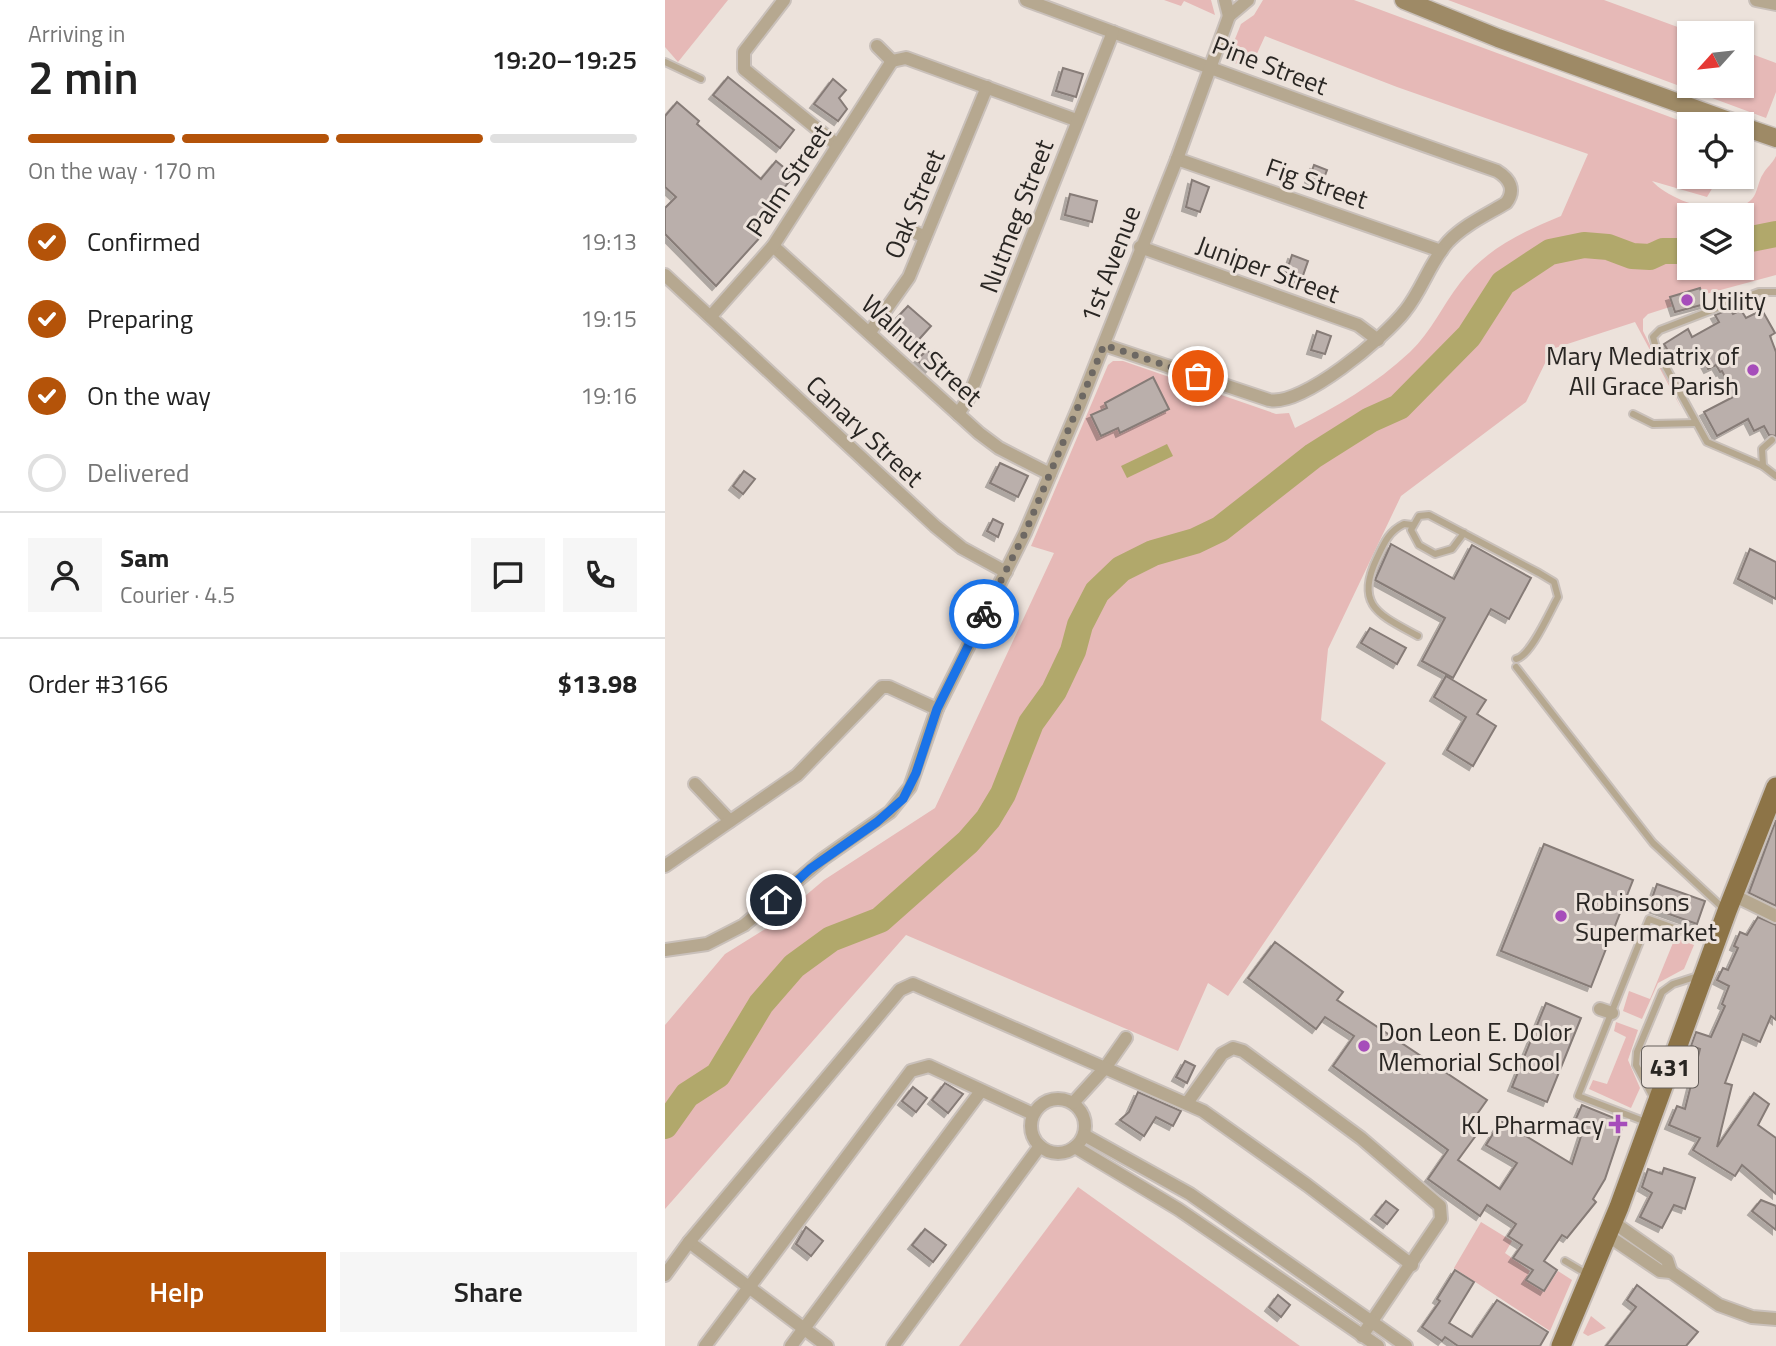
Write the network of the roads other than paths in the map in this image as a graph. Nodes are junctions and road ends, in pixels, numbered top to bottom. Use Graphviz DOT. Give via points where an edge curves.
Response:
graph roads {
  1 [pos="784,0"];
  2 [pos="1026,0"];
  3 [pos="1225,0"];
  4 [pos="1248,0"];
  5 [pos="1404,0"];
  6 [pos="1756,0"];
  7 [pos="1776,3"];
  8 [pos="1229,16"];
  9 [pos="1113,32"];
  10 [pos="877,46"];
  11 [pos="892,61"];
  12 [pos="665,62"];
  13 [pos="1210,65"];
  14 [pos="701,79"];
  15 [pos="987,87"];
  16 [pos="1703,112"];
  17 [pos="1076,120"];
  18 [pos="1754,130"];
  19 [pos="1776,138"];
  20 [pos="837,145"];
  21 [pos="1177,159"];
  22 [pos="906,228"];
  23 [pos="925,237"];
  24 [pos="773,246"];
  25 [pos="1140,247"];
  26 [pos="1441,251"];
  27 [pos="665,275"];
  28 [pos="1776,292"];
  29 [pos="707,313"];
  30 [pos="870,332"];
  31 [pos="1378,340"];
  32 [pos="1104,345"];
  33 [pos="958,414"];
  34 [pos="1633,414"];
  35 [pos="1696,423"];
  36 [pos="1772,440"];
  37 [pos="1771,471"];
  38 [pos="1050,474"];
  39 [pos="1412,525"];
  40 [pos="1464,533"];
  41 [pos="1006,572"];
  42 [pos="1418,636"];
  43 [pos="937,709"];
  44 [pos="695,784"];
  45 [pos="1776,787"];
  46 [pos="730,821"];
  47 [pos="665,866"];
  48 [pos="1730,903"];
  49 [pos="1776,916"];
  50 [pos="1715,943"];
  51 [pos="665,950"];
  52 [pos="1704,974"];
  53 [pos="1126,1038"];
  54 [pos="1105,1068"];
  55 [pos="981,1091"];
  56 [pos="1073,1102"];
  57 [pos="1187,1103"];
  58 [pos="1656,1104"];
  59 [pos="1033,1114"];
  60 [pos="1649,1124"];
  61 [pos="1084,1135"];
  62 [pos="1040,1146"];
  63 [pos="1075,1147"];
  64 [pos="1610,1229"];
  65 [pos="689,1242"];
  66 [pos="1565,1261"];
  67 [pos="1412,1265"];
  68 [pos="665,1275"];
  69 [pos="1591,1277"];
  70 [pos="749,1286"];
  71 [pos="1776,1319"];
  72 [pos="1372,1322"];
  73 [pos="804,1328"];
  74 [pos="1362,1336"];
  75 [pos="705,1346"];
  76 [pos="790,1346"];
  77 [pos="827,1346"];
  78 [pos="893,1346"];
  79 [pos="1378,1346"];
  80 [pos="1406,1346"];
  81 [pos="1561,1346"];
  1 -- 20 [label="street" via="744,52 743,63 748,74"];
  2 -- 9 [label="street, Pine Street"];
  3 -- 8 [label="street"];
  4 -- 8 [label="street"];
  5 -- 16 [label="street"];
  6 -- 7 [label="street"];
  8 -- 13 [label="street, 1st Avenue"];
  9 -- 13 [label="street, Pine Street"];
  9 -- 17 [label="street, Nutmeg Street"];
  10 -- 11 [label="street"];
  11 -- 15 [label="street" via="906,58"];
  11 -- 20 [label="street, Palm Street"];
  12 -- 14 [label="lane"];
  13 -- 21 [label="street, 1st Avenue"];
  13 -- 26 [label="street, Pine Street" via="1497,171 1509,180 1509,199 1467,226"];
  15 -- 17 [label="street"];
  15 -- 23 [label="street, Oak Street"];
  17 -- 33 [label="street, Nutmeg Street" via="968,399"];
  18 -- 19 [label="street"];
  20 -- 24 [label="street, Palm Street"];
  21 -- 25 [label="street, 1st Avenue"];
  21 -- 26 [label="street, Fig Street"];
  22 -- 23 [label="street"];
  23 -- 30 [label="street, Oak Street" via="901,291"];
  24 -- 29 [label="street, Palm Street"];
  24 -- 30 [label="street, Walnut Street"];
  25 -- 31 [label="street, Juniper Street" via="1358,325"];
  25 -- 32 [label="street, 1st Avenue"];
  26 -- 31 [label="street" via="1407,309"];
  27 -- 29 [label="street, Canary Street"];
  28 -- 35 [label="lane" via="1759,292 1656,332 1657,351"];
  29 -- 41 [label="street, Canary Street" via="935,526 962,548"];
  30 -- 33 [label="street, Walnut Street"];
  31 -- 32 [label="street" via="1346,365 1282,401"];
  32 -- 38 [label="street, 1st Avenue"];
  33 -- 38 [label="street, Walnut Street" via="999,448"];
  34 -- 35 [label="lane" via="1653,424"];
  35 -- 37 [label="lane" via="1711,445"];
  36 -- 37 [label="lane" via="1762,449"];
  38 -- 41 [label="street, 1st Avenue"];
  39 -- 40 [label="lane" via="1425,513"];
  39 -- 40 [label="lane" via="1415,540 1435,554 1452,549"];
  39 -- 42 [label="lane" via="1404,524 1389,534 1367,586 1375,610"];
  40 -- 48 [label="lane" via="1546,578 1557,589 1529,650 1516,663 1653,843"];
  41 -- 43 [label="street, 1st Avenue"];
  43 -- 46 [label="street" via="882,687 810,764"];
  43 -- 51 [label="street, 1st Avenue" via="910,787 890,812 823,859 744,925 707,944"];
  44 -- 46 [label="street"];
  45 -- 48 [label="main road, 431"];
  46 -- 47 [label="street"];
  48 -- 49 [label="street"];
  48 -- 50 [label="main road, 431"];
  50 -- 52 [label="main road, 431"];
  50 -- 60 [label="lane" via="1649,919 1606,1011 1578,1096"];
  52 -- 58 [label="main road, 431"];
  52 -- 58 [label="lane" via="1662,992 1637,1052 1636,1065"];
  53 -- 54 [label="street"];
  54 -- 56 [label="street"];
  54 -- 57 [label="street"];
  54 -- 65 [label="street" via="919,985 904,986"];
  55 -- 59 [label="street"];
  55 -- 70 [label="street" via="929,1066 907,1074"];
  55 -- 73 [label="street"];
  56 -- 59 [label="street" via="1050,1099"];
  56 -- 61 [label="street" via="1083,1113"];
  57 -- 67 [label="street" via="1234,1132"];
  57 -- 67 [label="street" via="1222,1054 1233,1048 1243,1051 1361,1138 1440,1206 1441,1219"];
  58 -- 60 [label="main road, 431"];
  59 -- 62 [label="street" via="1031,1128"];
  60 -- 64 [label="main road, 431"];
  61 -- 63 [label="street"];
  61 -- 72 [label="street" via="1190,1194"];
  62 -- 63 [label="street" via="1054,1153"];
  62 -- 78 [label="street"];
  63 -- 74 [label="street" via="1178,1209"];
  64 -- 69 [label="main road, 431"];
  64 -- 71 [label="street" via="1660,1272 1671,1272 1719,1305 1736,1313"];
  65 -- 68 [label="street"];
  65 -- 70 [label="street"];
  66 -- 69 [label="lane"];
  67 -- 72 [label="street"];
  69 -- 81 [label="main road, 431"];
  70 -- 73 [label="street"];
  70 -- 75 [label="street"];
  72 -- 74 [label="street"];
  72 -- 80 [label="street"];
  73 -- 76 [label="street"];
  73 -- 77 [label="street"];
  74 -- 79 [label="street"];
}
